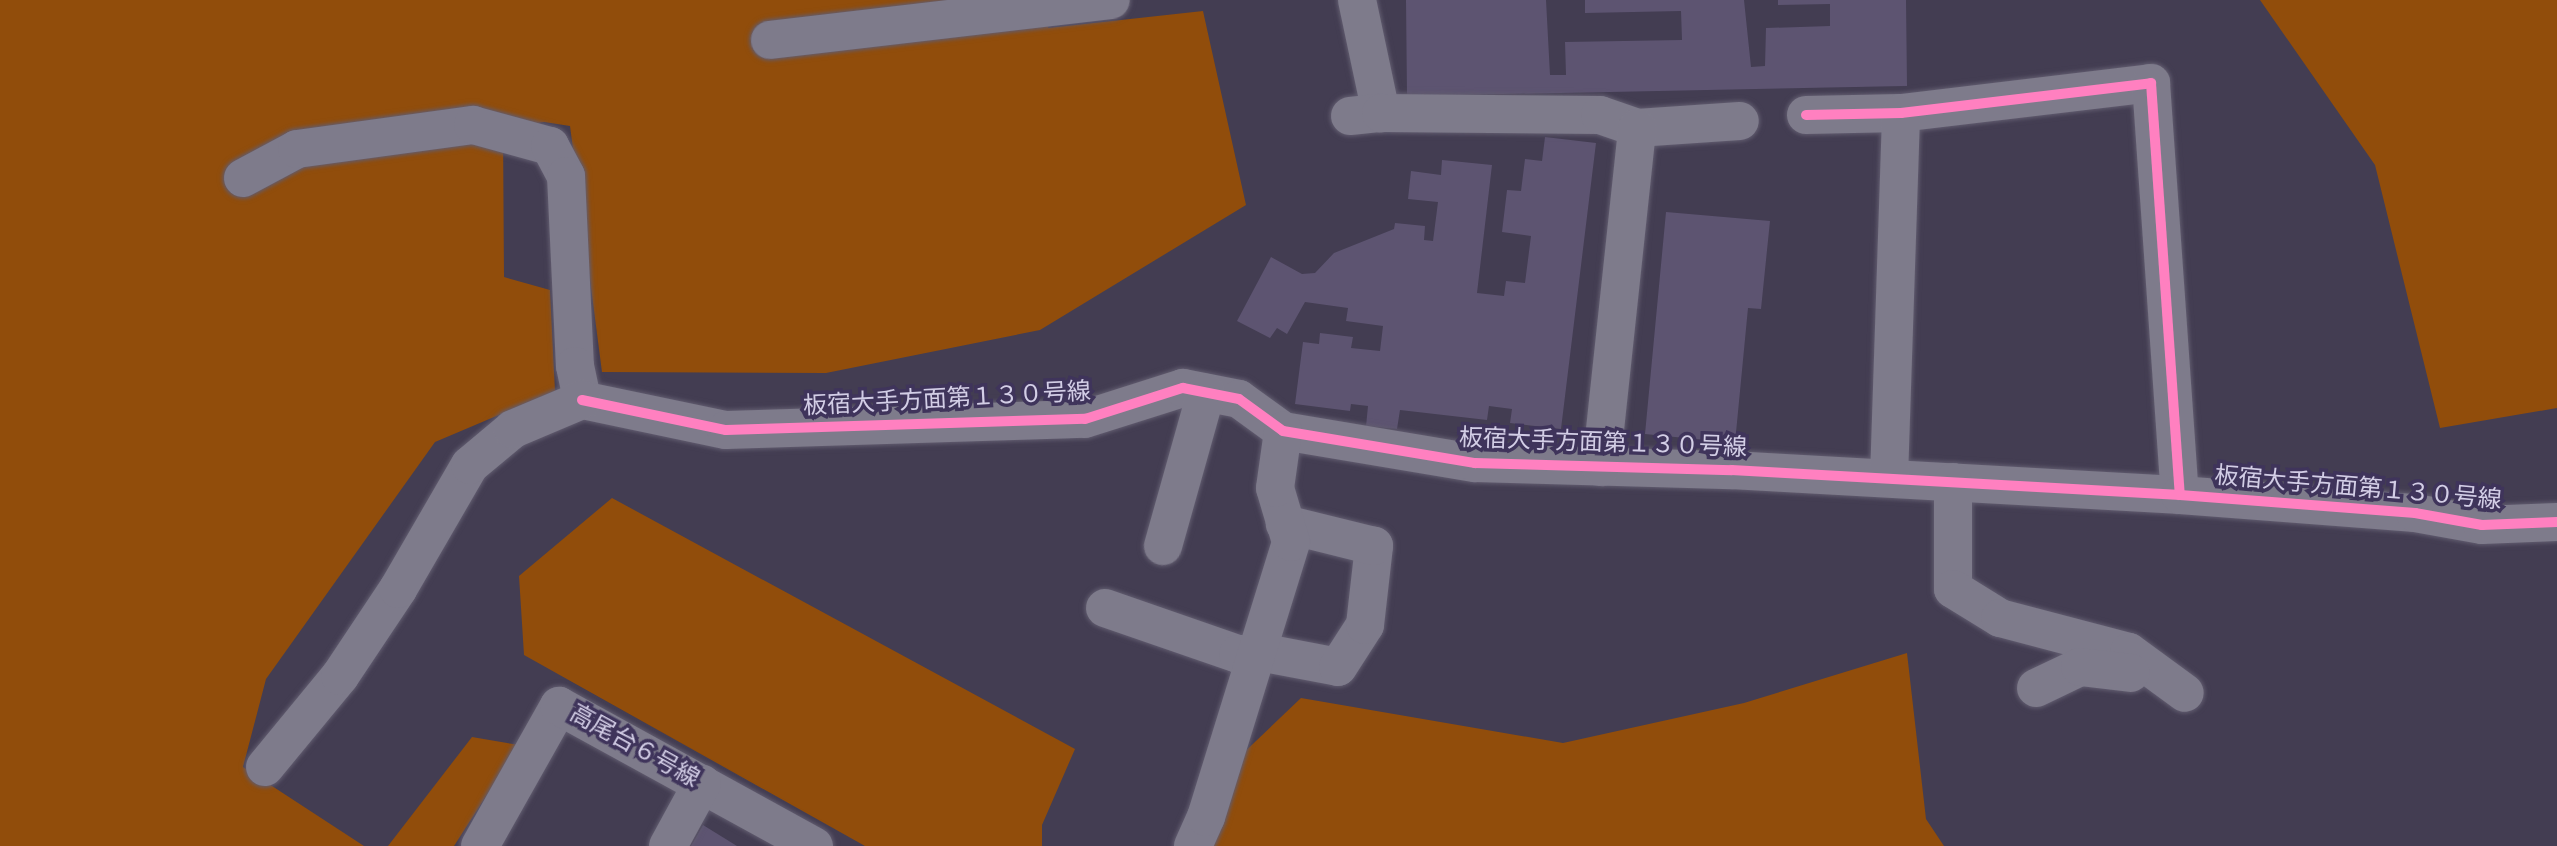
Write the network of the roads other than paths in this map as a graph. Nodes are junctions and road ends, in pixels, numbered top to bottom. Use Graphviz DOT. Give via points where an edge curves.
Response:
graph roads {
  1 [pos="1111,0"];
  2 [pos="1357,0"];
  3 [pos="770,40"];
  4 [pos="1901,113"];
  5 [pos="1806,115"];
  6 [pos="1740,121"];
  7 [pos="1637,128"];
  8 [pos="243,178"];
  9 [pos="1206,393"];
  10 [pos="582,400"];
  11 [pos="1283,431"];
  12 [pos="1601,467"];
  13 [pos="1889,478"];
  14 [pos="1953,482"];
  15 [pos="2180,495"];
  16 [pos="2557,522"];
  17 [pos="1285,524"];
  18 [pos="1163,546"];
  19 [pos="1105,608"];
  20 [pos="1255,654"];
  21 [pos="2036,688"];
  22 [pos="265,767"];
  23 [pos="702,784"];
  24 [pos="480,846"];
  25 [pos="668,846"];
  26 [pos="814,846"];
  27 [pos="1193,846"];
  1 -- 3 [label="street"];
  2 -- 7 [label="street" via="1366,115 1600,115"];
  4 -- 5 [label="street"];
  4 -- 13 [label="street"];
  4 -- 15 [label="street" via="2151,83"];
  6 -- 7 [label="street"];
  7 -- 12 [label="street"];
  8 -- 10 [label="street" via="297,149 473,125 550,146 566,176 575,366"];
  9 -- 10 [label="street, 板宿大手方面第１３０号線" via="1183,388 1085,419 726,430"];
  9 -- 11 [label="street, 板宿大手方面第１３０号線" via="1239,399"];
  9 -- 18 [label="street"];
  10 -- 22 [label="street" via="513,429 470,465 398,589 340,676"];
  11 -- 12 [label="street, 板宿大手方面第１３０号線" via="1475,463"];
  11 -- 17 [label="street" via="1275,488"];
  12 -- 13 [label="street, 板宿大手方面第１３０号線"];
  13 -- 14 [label="street, 板宿大手方面第１３０号線"];
  14 -- 15 [label="street, 板宿大手方面第１３０号線"];
  14 -- 21 [label="street" via="1953,589 2000,618 2129,652 2172,683 2080,667"];
  15 -- 16 [label="street, 板宿大手方面第１３０号線" via="2415,513 2482,524"];
  17 -- 20 [label="street" via="1291,542"];
  17 -- 20 [label="street" via="1374,546 1365,625 1338,667"];
  19 -- 20 [label="street" via="1238,653"];
  20 -- 27 [label="street"];
  23 -- 24 [label="street, 高尾台６号線" via="559,706"];
  23 -- 25 [label="street"];
  23 -- 26 [label="street, 高尾台６号線"];
}
